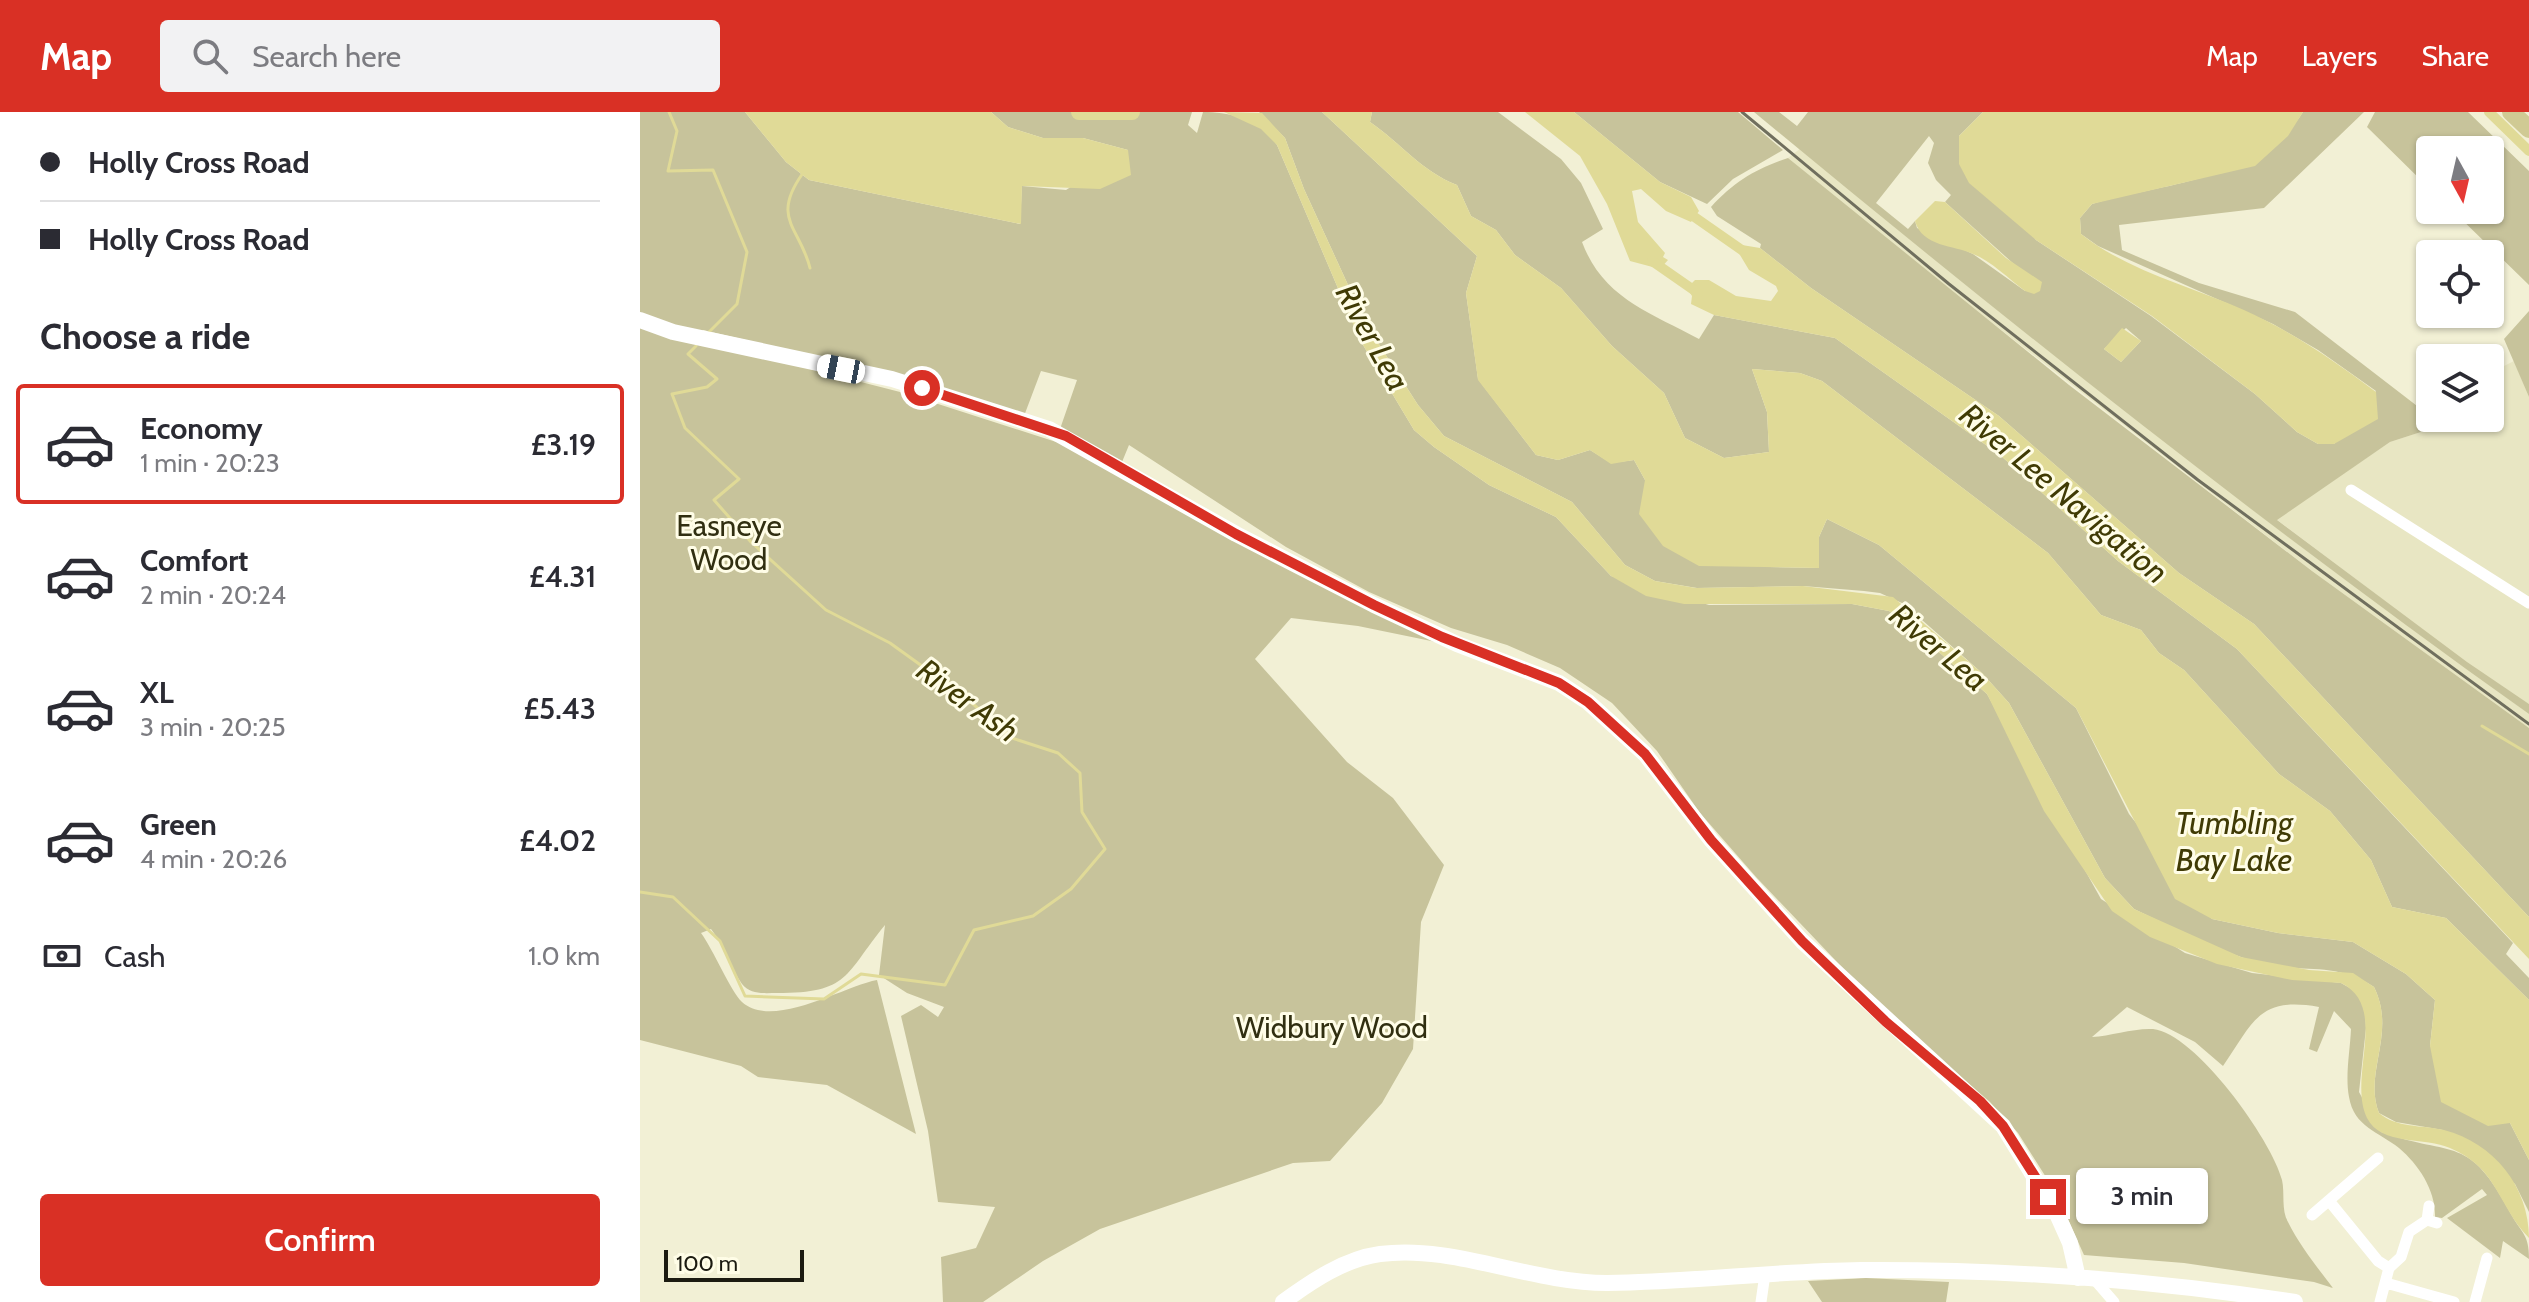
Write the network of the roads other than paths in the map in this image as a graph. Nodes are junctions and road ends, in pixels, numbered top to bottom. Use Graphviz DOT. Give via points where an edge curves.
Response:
graph roads {
  1 [pos="2511,112"];
  2 [pos="2529,129"];
  3 [pos="640,320"];
  4 [pos="2351,490"];
  5 [pos="2529,603"];
  6 [pos="2378,1158"];
  7 [pos="2330,1202"];
  8 [pos="2429,1206"];
  9 [pos="2312,1215"];
  10 [pos="2487,1258"];
  11 [pos="2389,1268"];
  12 [pos="1765,1274"];
  13 [pos="2090,1282"];
  14 [pos="2386,1283"];
  15 [pos="1283,1302"];
  16 [pos="1761,1302"];
  17 [pos="2105,1302"];
  18 [pos="2114,1302"];
  19 [pos="2295,1302"];
  20 [pos="2380,1302"];
  21 [pos="2454,1302"];
  22 [pos="2475,1302"];
  1 -- 2 [label="main road"];
  3 -- 13 [label="street" via="673,332 892,379 1026,420 1072,439 1236,534 1374,605 1559,683 1619,727 1802,941 2003,1126 2057,1214"];
  4 -- 5 [label="street"];
  6 -- 7 [label="street"];
  7 -- 9 [label="street"];
  7 -- 11 [label="street"];
  8 -- 11 [label="street" via="2432,1221 2409,1232 2401,1257"];
  10 -- 22 [label="street"];
  11 -- 14 [label="street"];
  12 -- 13 [label="street" via="1938,1270"];
  12 -- 15 [label="street" via="1583,1282 1403,1252 1354,1261"];
  12 -- 16 [label="street"];
  13 -- 17 [label="street"];
  13 -- 18 [label="street"];
  13 -- 19 [label="street" via="2212,1289"];
  14 -- 20 [label="street"];
  14 -- 21 [label="street"];
}
